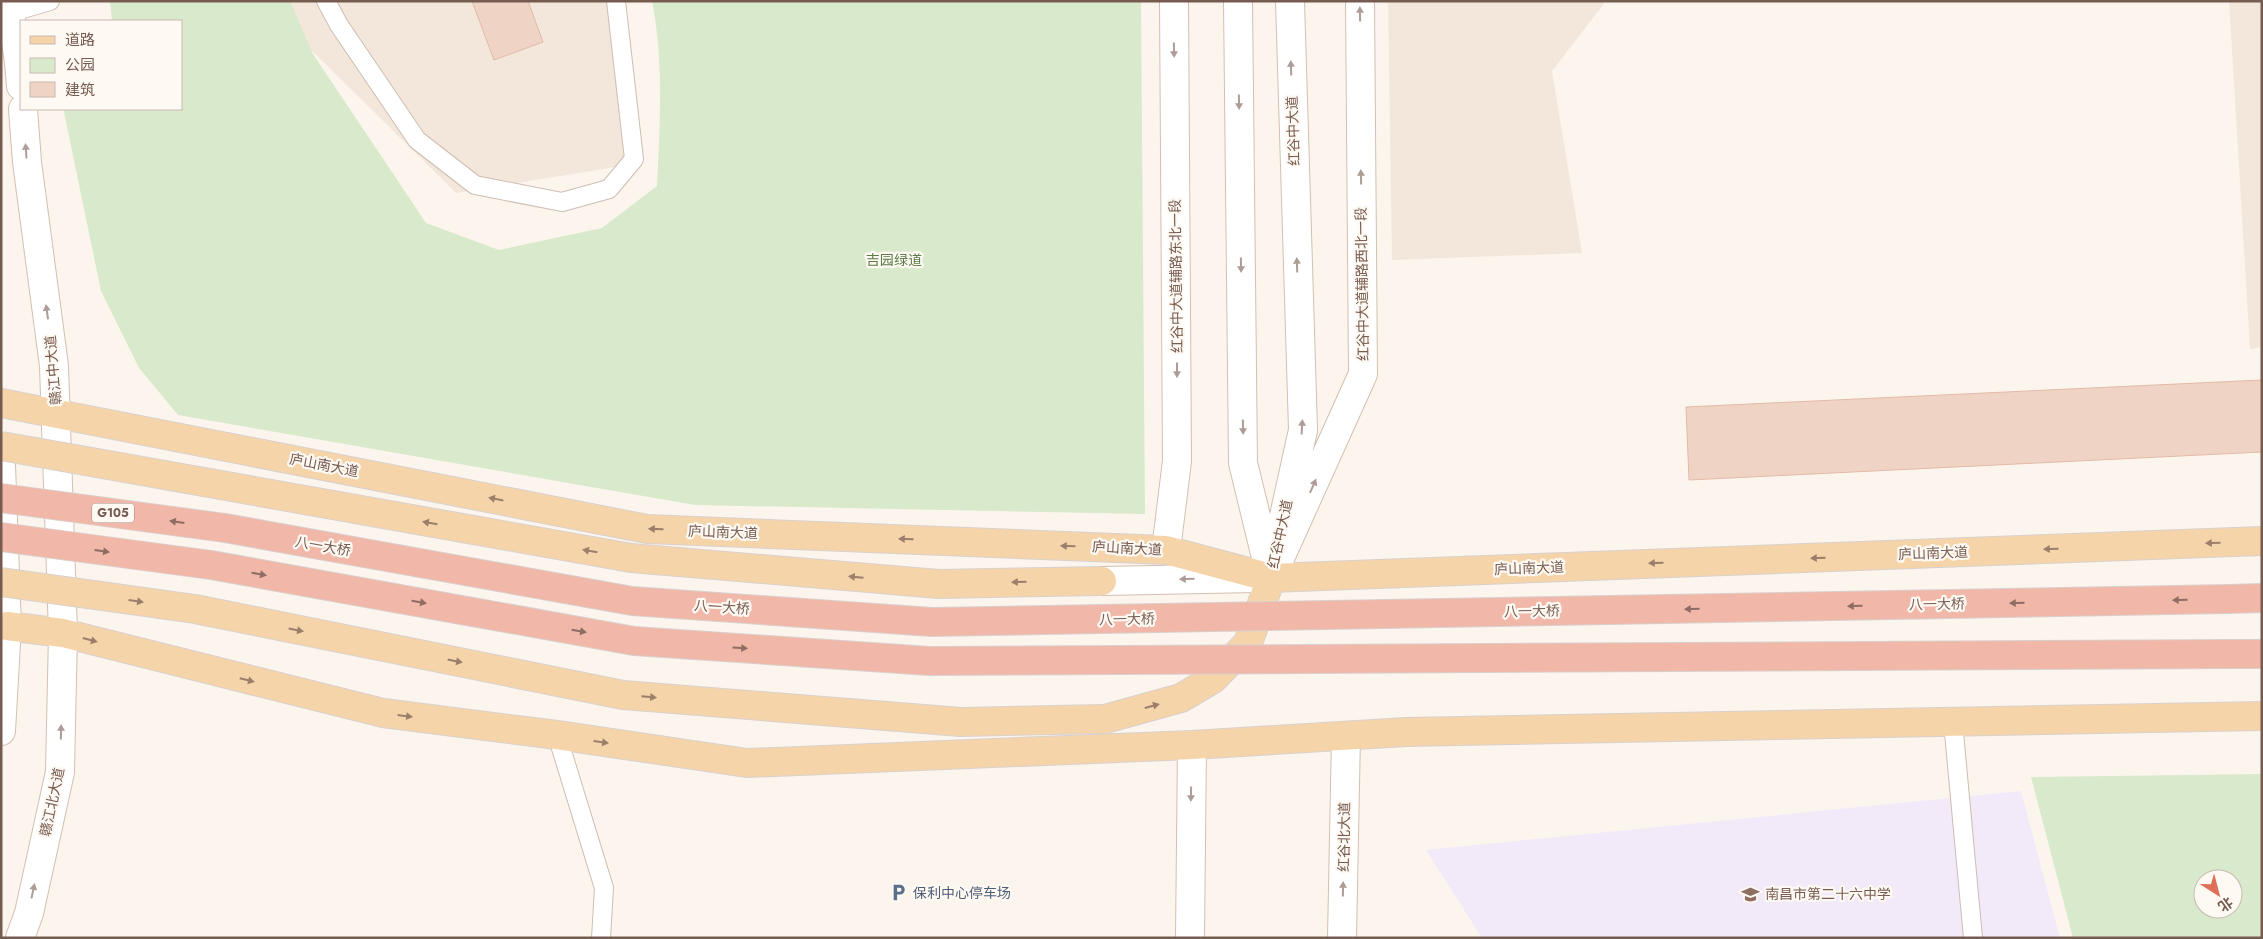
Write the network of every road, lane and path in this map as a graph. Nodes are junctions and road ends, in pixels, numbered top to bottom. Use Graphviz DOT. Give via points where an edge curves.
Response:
graph roads {
  1 [pos="50,1"];
  2 [pos="326,1"];
  3 [pos="616,1"];
  4 [pos="1174,1"];
  5 [pos="1238,1"];
  6 [pos="1290,1"];
  7 [pos="1360,1"];
  8 [pos="6,7"];
  9 [pos="20,67"];
  10 [pos="23,110"];
  11 [pos="1,403"];
  12 [pos="57,412"];
  13 [pos="1,446"];
  14 [pos="1,465"];
  15 [pos="1,498"];
  16 [pos="1,537"];
  17 [pos="2262,541"];
  18 [pos="1166,550"];
  19 [pos="1271,578"];
  20 [pos="1,582"];
  21 [pos="2262,598"];
  22 [pos="7,626"];
  23 [pos="64,633"];
  24 [pos="2262,654"];
  25 [pos="2262,716"];
  26 [pos="1953,722"];
  27 [pos="1,731"];
  28 [pos="557,735"];
  29 [pos="1346,736"];
  30 [pos="1192,745"];
  31 [pos="20,938"];
  32 [pos="601,938"];
  33 [pos="1190,938"];
  34 [pos="1342,938"];
  35 [pos="1974,938"];
  1 -- 8 [label="lane"];
  2 -- 3 [label="lane" via="417,140 475,185 562,202 609,189 634,159"];
  4 -- 18 [label="main road, 红谷中大道辅路东北一段, one-way" via="1177,461"];
  5 -- 19 [label="main road, 红谷中大道, one-way" via="1243,463"];
  19 -- 6 [label="main road, 红谷中大道, one-way" via="1303,430"];
  19 -- 7 [label="main road, 红谷中大道辅路西北一段, one-way" via="1363,374"];
  8 -- 9 [label="main road"];
  12 -- 10 [label="main road, 赣江中大道, one-way"];
  11 -- 12 [label="main road, 庐山南大道"];
  18 -- 12 [label="main road, 庐山南大道, one-way" via="647,528"];
  12 -- 23 [label="main road, 赣江中大道"];
  19 -- 13 [label="main road, one-way, bridge" via="939,584 631,558"];
  14 -- 22 [label="main road"];
  21 -- 15 [label="highway, 八一大桥 / G105, one-way, bridge" via="932,622 632,601 225,528"];
  16 -- 24 [label="highway, one-way, bridge" via="211,565 634,641 930,662"];
  17 -- 19 [label="main road, 庐山南大道, one-way"];
  18 -- 19 [label="main road, 庐山南大道"];
  20 -- 19 [label="main road, one-way, bridge" via="195,609 623,695 961,722 1105,719 1181,698 1213,679 1248,643"];
  22 -- 23 [label="main road"];
  22 -- 27 [label="main road"];
  23 -- 28 [label="main road, one-way" via="383,713"];
  31 -- 23 [label="main road, 赣江北大道, one-way" via="29,913 60,772"];
  25 -- 26 [label="main road"];
  26 -- 29 [label="main road"];
  26 -- 35 [label="lane"];
  28 -- 30 [label="main road, one-way" via="747,763"];
  28 -- 32 [label="lane" via="604,888"];
  29 -- 30 [label="main road"];
  34 -- 29 [label="main road, 红谷北大道, one-way"];
  30 -- 33 [label="main road, one-way"];
}
